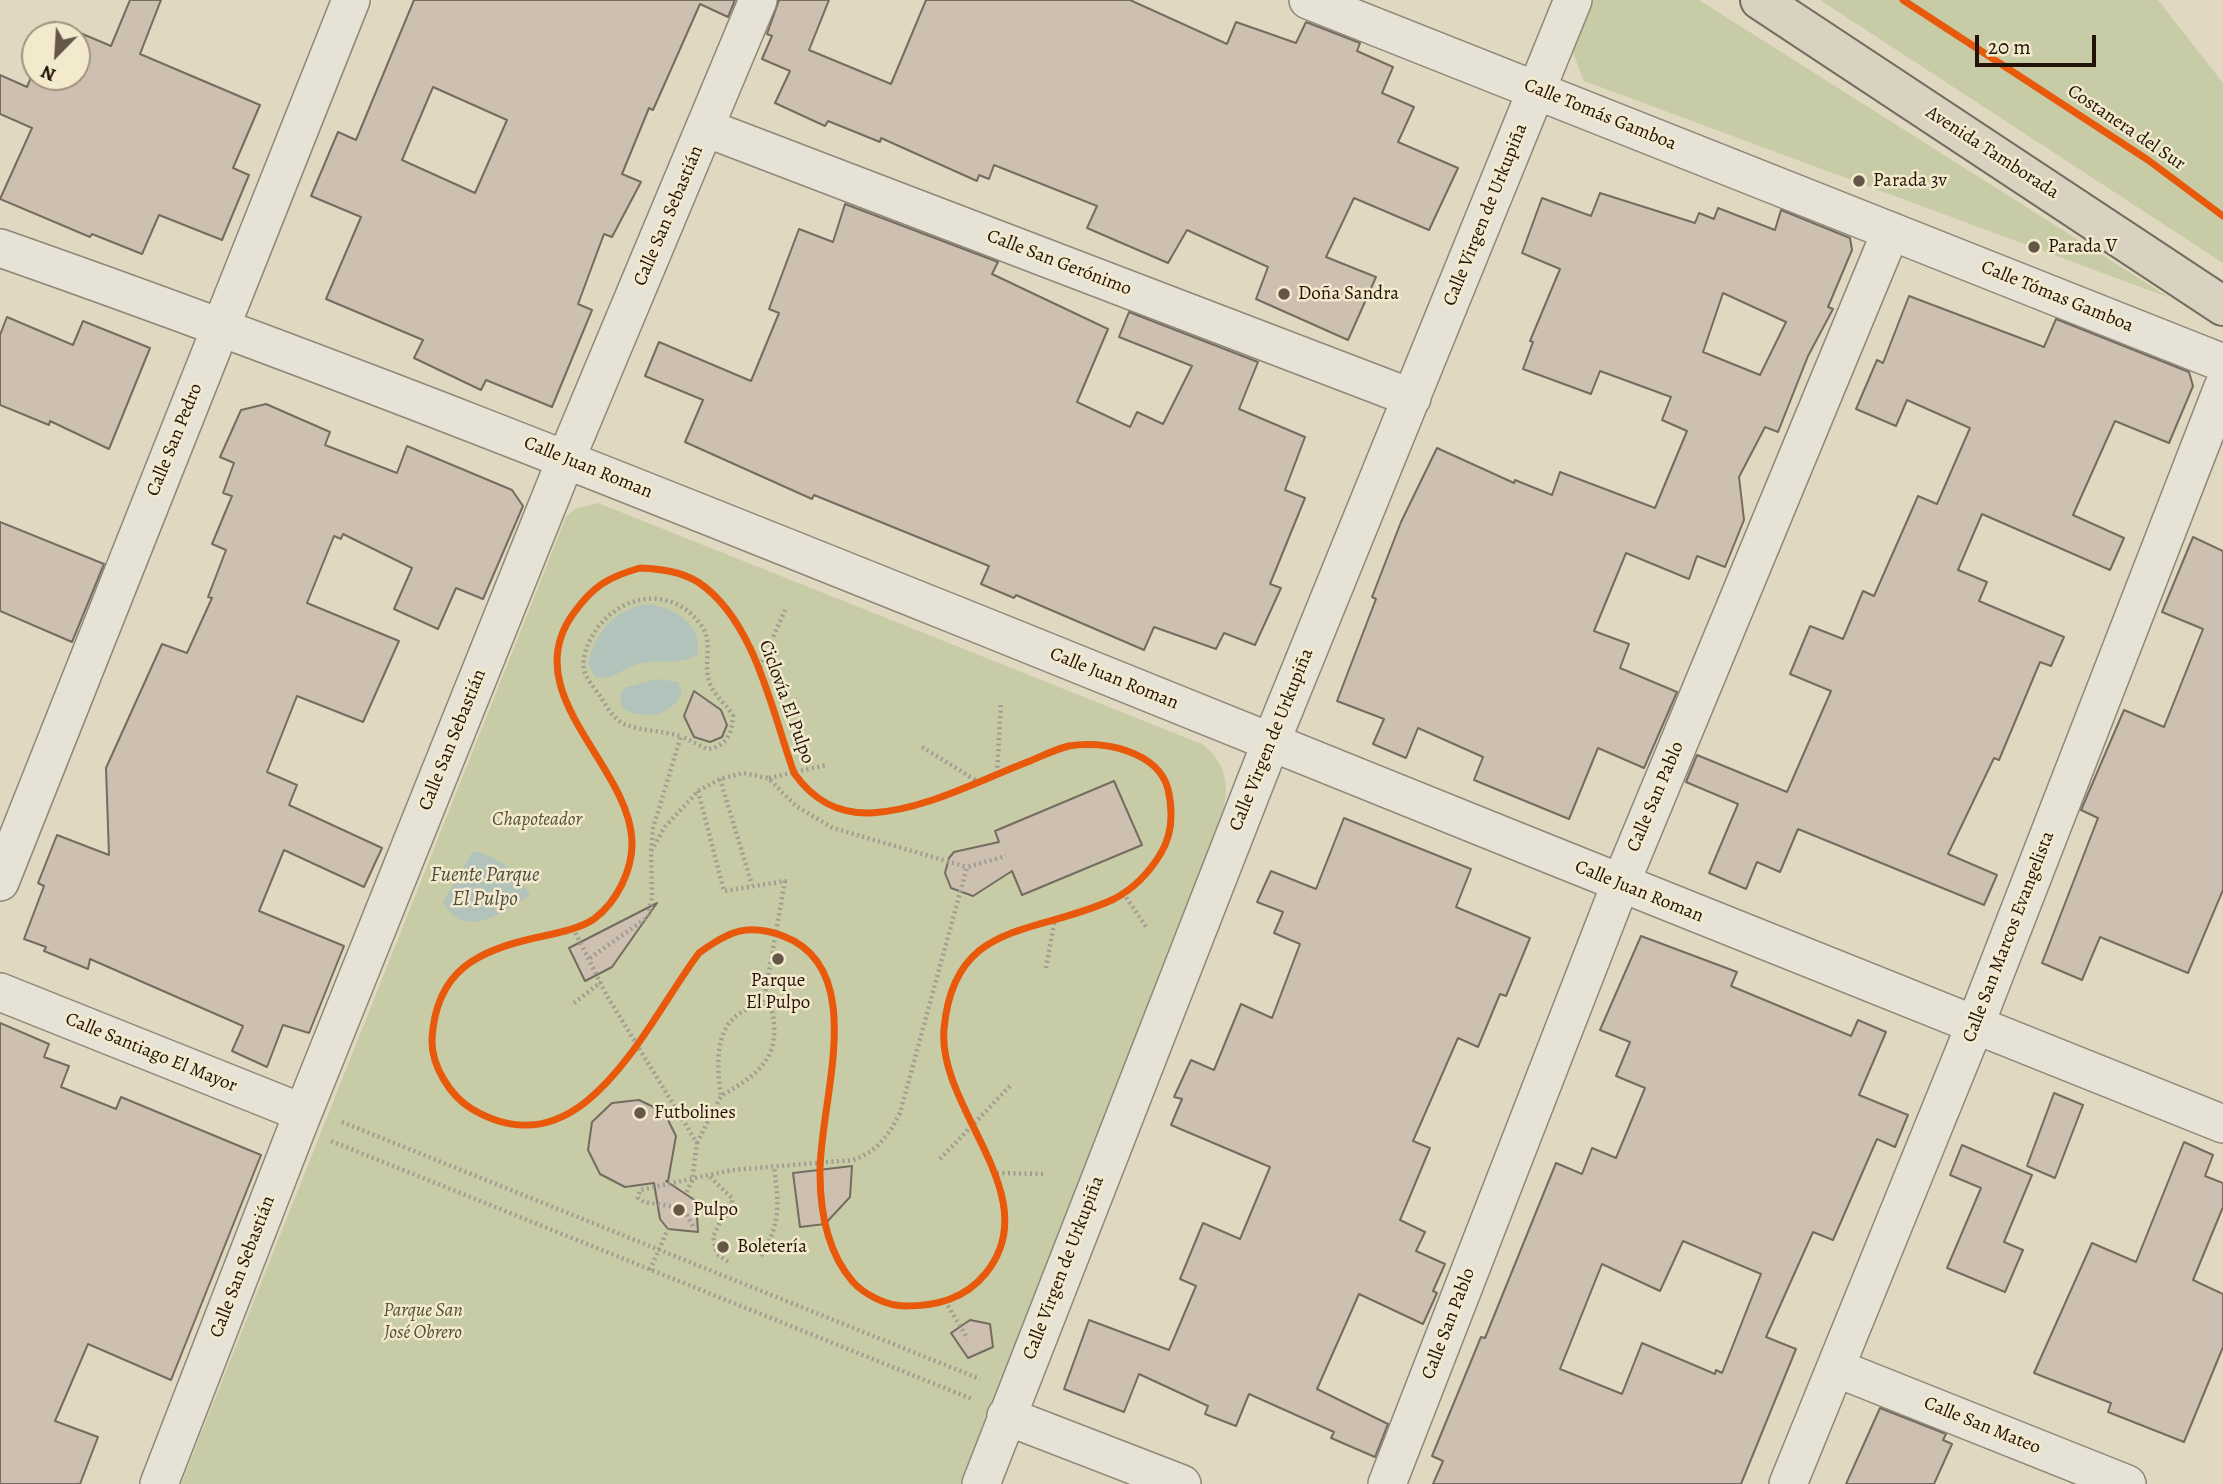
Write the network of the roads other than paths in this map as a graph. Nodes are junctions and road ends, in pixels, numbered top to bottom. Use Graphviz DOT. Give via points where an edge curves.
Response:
graph roads {
  1 [pos="352,0"];
  2 [pos="758,0"];
  3 [pos="1308,0"];
  4 [pos="1573,0"];
  5 [pos="1760,0"];
  6 [pos="1537,90"];
  7 [pos="706,128"];
  8 [pos="1891,231"];
  9 [pos="0,248"];
  10 [pos="2223,306"];
  11 [pos="220,325"];
  12 [pos="2223,363"];
  13 [pos="2223,387"];
  14 [pos="1412,398"];
  15 [pos="566,458"];
  16 [pos="1271,742"];
  17 [pos="0,881"];
  18 [pos="1620,885"];
  19 [pos="0,992"];
  20 [pos="1975,1025"];
  21 [pos="321,1124"];
  22 [pos="2223,1124"];
  23 [pos="1836,1368"];
  24 [pos="1006,1416"];
  25 [pos="159,1484"];
  26 [pos="981,1484"];
  27 [pos="1182,1484"];
  28 [pos="1387,1484"];
  29 [pos="1788,1484"];
  30 [pos="2127,1484"];
  1 -- 11 [label="street, Calle San Pedro"];
  2 -- 7 [label="street, Calle San Sebastián"];
  3 -- 6 [label="street, Calle Tomás Gamboa"];
  4 -- 6 [label="street, Calle Virgen de Urkupiña"];
  5 -- 10 [label="main road, Avenida Tamborada"];
  6 -- 8 [label="street, Calle Tomás Gamboa"];
  6 -- 14 [label="street, Calle Virgen de Urkupiña"];
  7 -- 14 [label="street, Calle San Gerónimo"];
  7 -- 15 [label="street, Calle San Sebastián"];
  8 -- 12 [label="street, Calle Tómas Gamboa"];
  8 -- 18 [label="street, Calle San Pablo"];
  9 -- 11 [label="street, Calle Juan Roman"];
  11 -- 15 [label="street, Calle Juan Roman"];
  11 -- 17 [label="street, Calle San Pedro"];
  13 -- 20 [label="street, Calle San Marcos Evangelista"];
  14 -- 16 [label="street, Calle Virgen de Urkupiña"];
  15 -- 16 [label="street, Calle Juan Roman"];
  15 -- 21 [label="street, Calle San Sebastián"];
  16 -- 18 [label="street, Calle Juan Roman"];
  16 -- 24 [label="street, Calle Virgen de Urkupiña"];
  18 -- 20 [label="street, Calle Juan Roman"];
  18 -- 28 [label="street, Calle San Pablo"];
  19 -- 21 [label="street, Calle Santiago El Mayor"];
  20 -- 22 [label="street, Calle Juan Roman"];
  20 -- 23 [label="street, Calle San Marcos Evangelista"];
  21 -- 25 [label="street, Calle San Sebastián"];
  23 -- 29 [label="street, Calle San Marcos Evangelista"];
  23 -- 30 [label="street, Calle San Mateo"];
  24 -- 26 [label="street, Calle Virgen de Urkupiña"];
  24 -- 27 [label="street"];
}
